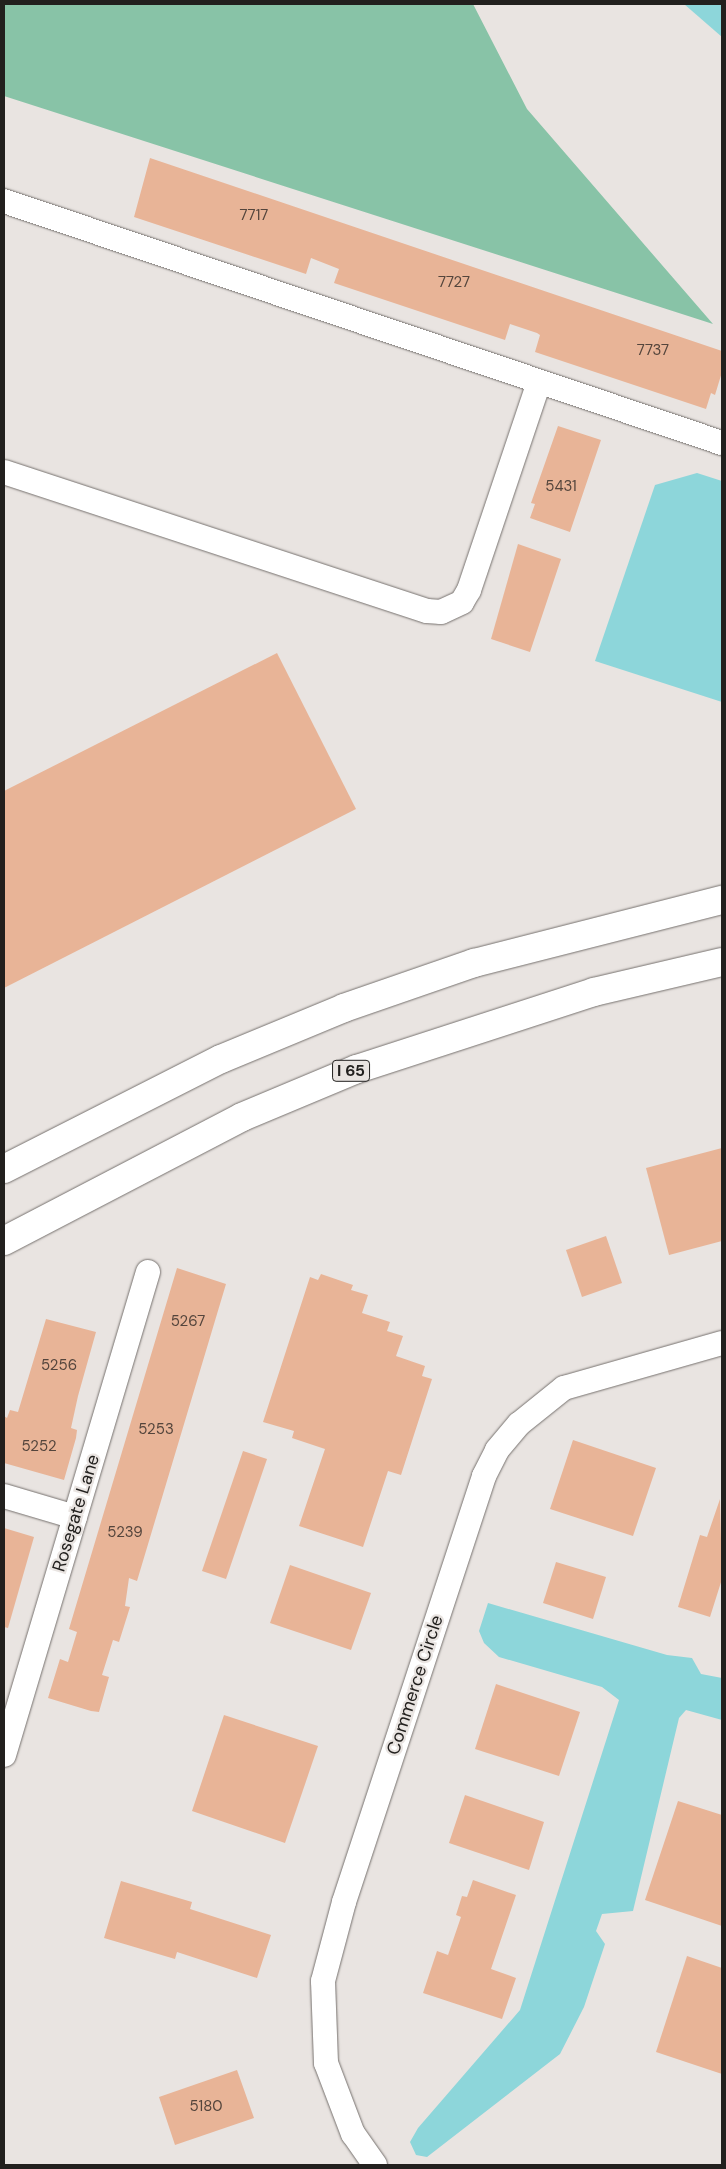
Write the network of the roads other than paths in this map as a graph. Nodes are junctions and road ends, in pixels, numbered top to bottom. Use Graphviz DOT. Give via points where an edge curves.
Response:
graph roads {
  1 [pos="4,201"];
  2 [pos="539,382"];
  3 [pos="722,443"];
  4 [pos="4,472"];
  5 [pos="722,900"];
  6 [pos="722,962"];
  7 [pos="4,1169"];
  8 [pos="4,1241"];
  9 [pos="148,1272"];
  10 [pos="722,1343"];
  11 [pos="4,1496"];
  12 [pos="75,1518"];
  13 [pos="4,1755"];
  14 [pos="375,2165"];
  1 -- 2 [label="street"];
  2 -- 3 [label="street"];
  2 -- 4 [label="street" via="469,590 462,602 441,612 427,612"];
  5 -- 7 [label="highway" via="474,963 344,1008 221,1059"];
  6 -- 8 [label="highway, I 65" via="594,992 357,1069 233,1121"];
  9 -- 12 [label="street, Rosegate Lane"];
  10 -- 14 [label="street, Commerce Circle" via="564,1388 518,1424 497,1450 484,1476 344,1902 323,1980 326,2063 353,2134"];
  11 -- 12 [label="street"];
  12 -- 13 [label="street, Rosegate Lane"];
}
